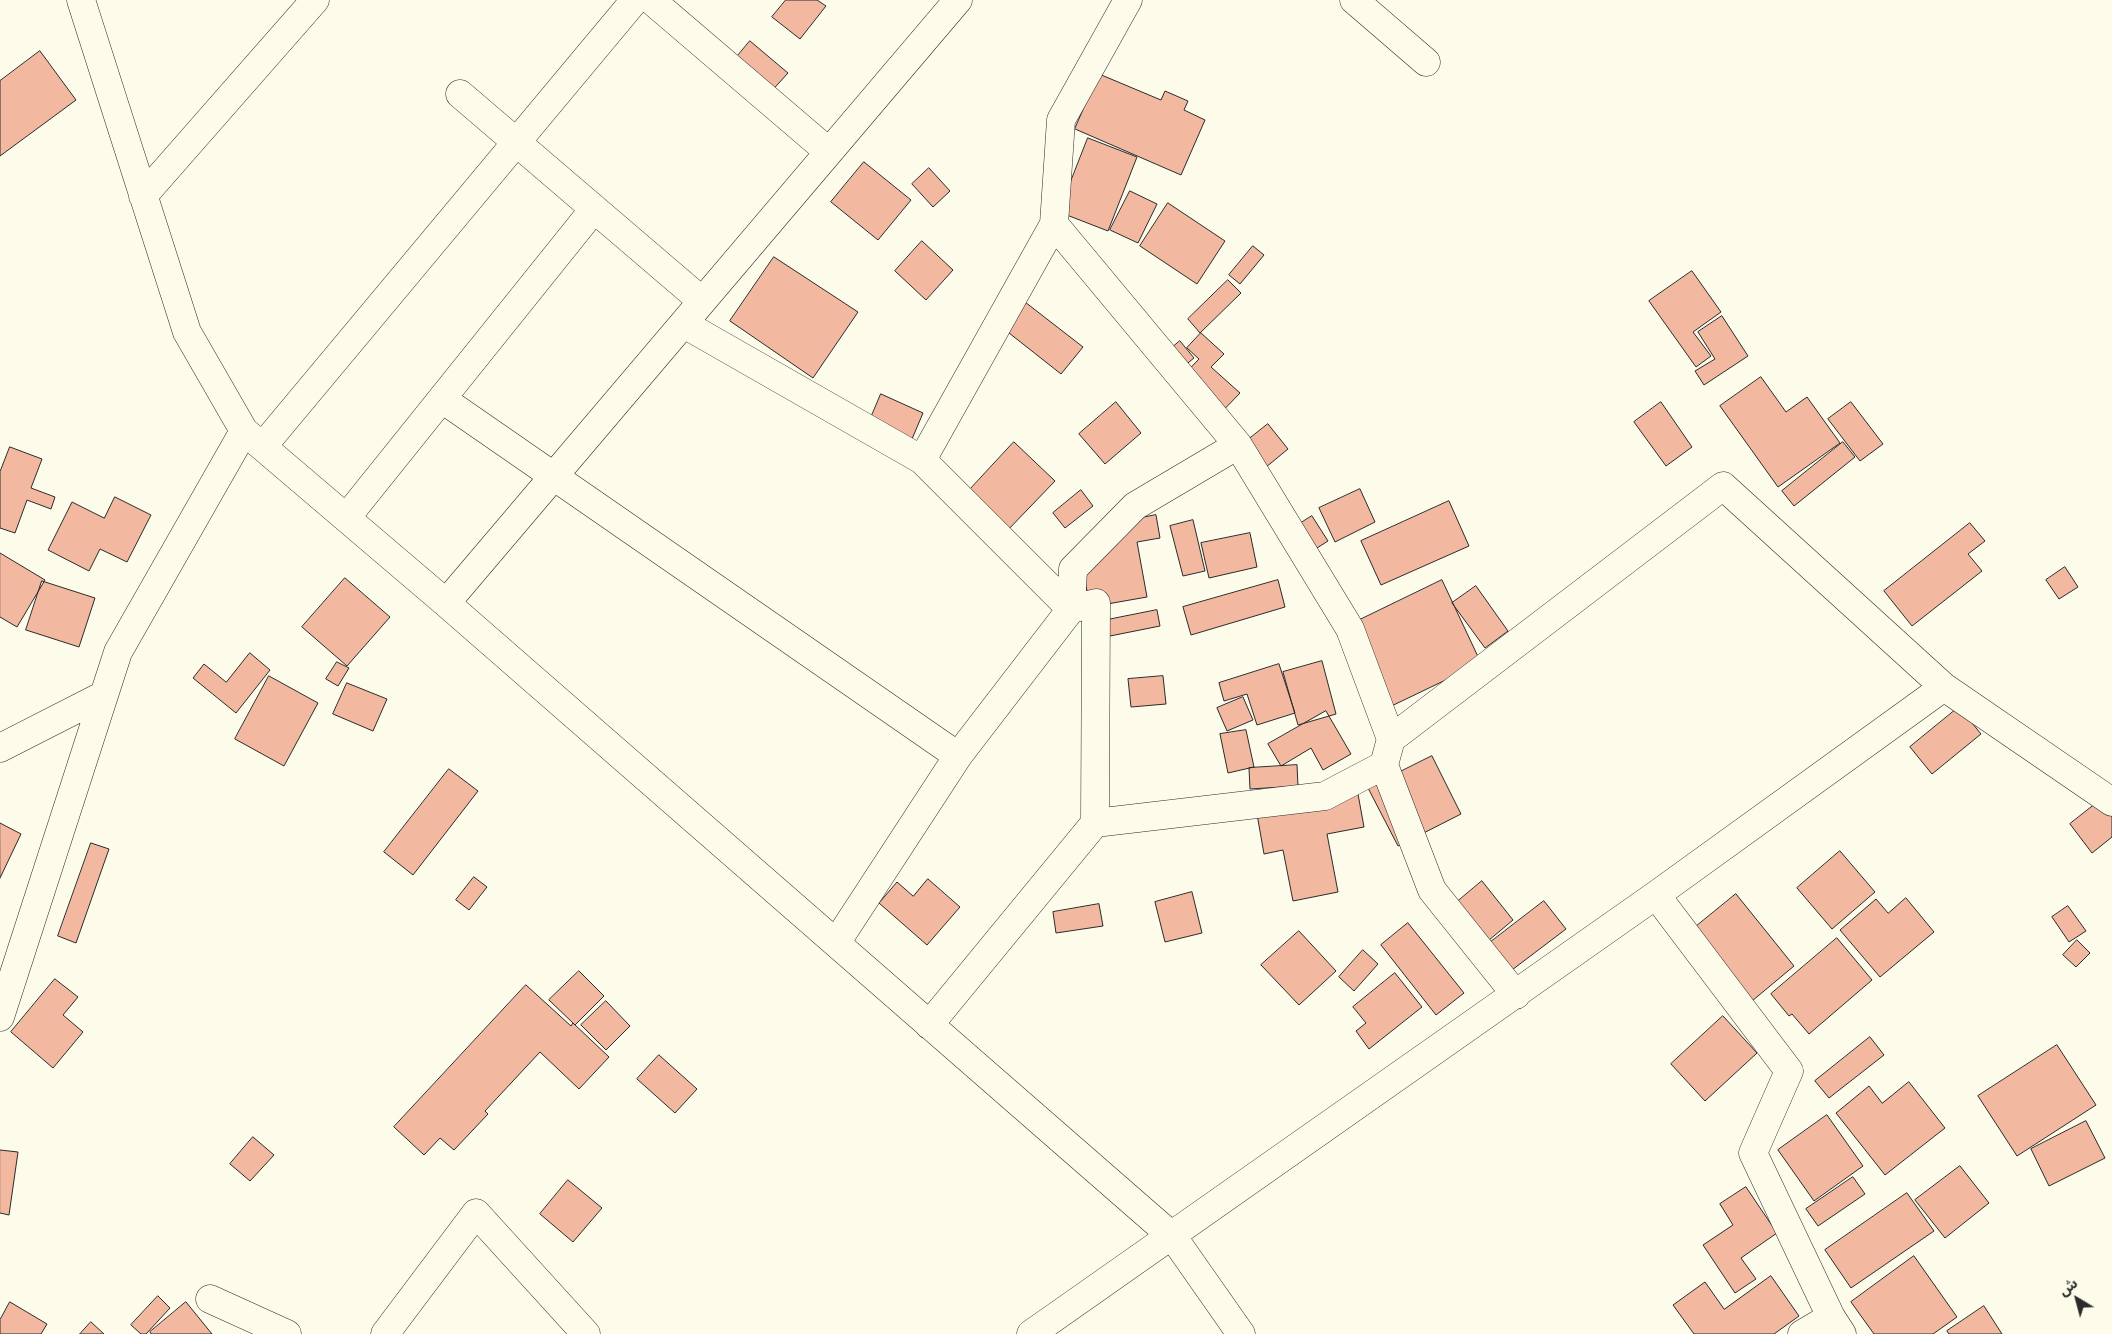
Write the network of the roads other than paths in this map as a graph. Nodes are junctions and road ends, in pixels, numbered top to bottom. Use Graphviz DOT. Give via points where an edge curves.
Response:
graph roads {
  1 [pos="81,0"];
  2 [pos="315,0"];
  3 [pos="635,0"];
  4 [pos="651,0"];
  5 [pos="1128,0"];
  6 [pos="1354,0"];
  7 [pos="951,2"];
  8 [pos="1426,62"];
  9 [pos="460,94"];
  10 [pos="516,142"];
  11 [pos="829,152"];
  12 [pos="143,196"];
  13 [pos="594,209"];
  14 [pos="1054,224"];
  15 [pos="702,301"];
  16 [pos="684,324"];
  17 [pos="442,399"];
  18 [pos="253,439"];
  19 [pos="1238,445"];
  20 [pos="922,460"];
  21 [pos="554,477"];
  22 [pos="346,518"];
  23 [pos="446,603"];
  24 [pos="1071,609"];
  25 [pos="1944,687"];
  26 [pos="104,695"];
  27 [pos="1392,739"];
  28 [pos="0,748"];
  29 [pos="958,756"];
  30 [pos="1384,765"];
  31 [pos="2112,802"];
  32 [pos="1095,823"];
  33 [pos="1656,895"];
  34 [pos="836,943"];
  35 [pos="1516,995"];
  36 [pos="0,1017"];
  37 [pos="929,1025"];
  38 [pos="1173,1237"];
  39 [pos="210,1299"];
  40 [pos="1837,1325"];
  41 [pos="287,1334"];
  42 [pos="385,1334"];
  43 [pos="586,1334"];
  44 [pos="1031,1334"];
  45 [pos="1241,1334"];
  46 [pos="1802,1334"];
  1 -- 12 [label="street"];
  2 -- 12 [label="street"];
  3 -- 10 [label="street"];
  4 -- 11 [label="street"];
  5 -- 14 [label="street" via="1061,120"];
  6 -- 8 [label="street"];
  7 -- 11 [label="street"];
  9 -- 10 [label="street"];
  10 -- 13 [label="street"];
  10 -- 18 [label="street"];
  11 -- 15 [label="street"];
  12 -- 18 [label="street" via="186,332"];
  13 -- 15 [label="street"];
  13 -- 17 [label="street"];
  14 -- 19 [label="street"];
  14 -- 20 [label="street"];
  15 -- 16 [label="street"];
  16 -- 20 [label="street"];
  16 -- 21 [label="street"];
  17 -- 21 [label="street"];
  17 -- 22 [label="street"];
  18 -- 22 [label="street"];
  18 -- 26 [label="street" via="118,652"];
  19 -- 24 [label="street" via="1135,506 1073,569"];
  19 -- 27 [label="street" via="1350,629"];
  20 -- 24 [label="street"];
  21 -- 23 [label="street"];
  21 -- 29 [label="street"];
  22 -- 23 [label="street"];
  23 -- 34 [label="street"];
  24 -- 29 [label="street"];
  24 -- 32 [label="street" via="1096,604"];
  25 -- 27 [label="street" via="1723,486"];
  25 -- 31 [label="street"];
  25 -- 33 [label="street"];
  26 -- 28 [label="street"];
  26 -- 36 [label="street"];
  27 -- 30 [label="street"];
  29 -- 34 [label="street"];
  30 -- 32 [label="street" via="1325,796"];
  30 -- 35 [label="street" via="1432,890"];
  32 -- 37 [label="street"];
  33 -- 35 [label="street"];
  33 -- 40 [label="street" via="1789,1071 1752,1152"];
  34 -- 37 [label="street"];
  35 -- 38 [label="street"];
  37 -- 38 [label="street"];
  38 -- 44 [label="street"];
  38 -- 45 [label="street"];
  39 -- 41 [label="street"];
  40 -- 46 [label="street"];
  42 -- 43 [label="street" via="476,1213"];
}
